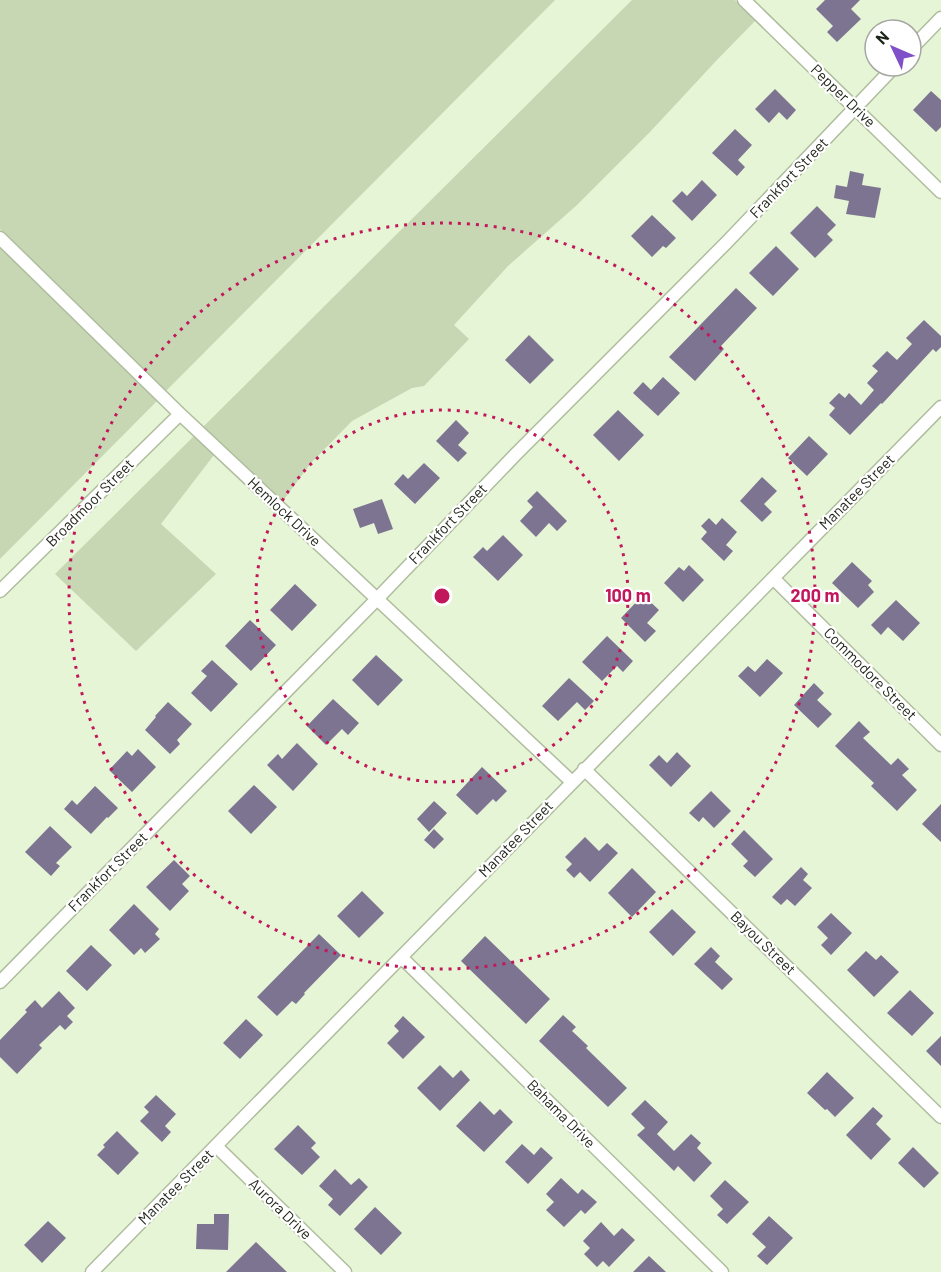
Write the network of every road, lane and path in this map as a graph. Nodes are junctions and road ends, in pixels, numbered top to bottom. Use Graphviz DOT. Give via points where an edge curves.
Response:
graph roads {
  1 [pos="744,0"];
  2 [pos="941,18"];
  3 [pos="923,37"];
  4 [pos="884,78"];
  5 [pos="855,108"];
  6 [pos="941,192"];
  7 [pos="0,238"];
  8 [pos="941,407"];
  9 [pos="180,414"];
  10 [pos="773,578"];
  11 [pos="0,591"];
  12 [pos="376,600"];
  13 [pos="941,745"];
  14 [pos="584,769"];
  15 [pos="572,782"];
  16 [pos="401,957"];
  17 [pos="0,982"];
  18 [pos="941,1116"];
  19 [pos="216,1146"];
  20 [pos="92,1272"];
  21 [pos="345,1272"];
  22 [pos="722,1272"];
  1 -- 5 [label="street, Pepper Drive"];
  2 -- 3 [label="street"];
  4 -- 5 [label="street, Frankfort Street"];
  5 -- 6 [label="street, Pepper Drive"];
  5 -- 12 [label="street, Frankfort Street"];
  7 -- 9 [label="street, Hemlock Drive"];
  8 -- 10 [label="street, Manatee Street"];
  9 -- 11 [label="street, Broadmoor Street"];
  9 -- 12 [label="street, Hemlock Drive"];
  10 -- 13 [label="street, Commodore Street"];
  10 -- 14 [label="street, Manatee Street"];
  12 -- 15 [label="street, Hemlock Drive"];
  12 -- 17 [label="street, Frankfort Street"];
  14 -- 15 [label="street, Manatee Street"];
  14 -- 18 [label="street, Bayou Street"];
  15 -- 16 [label="street, Manatee Street"];
  16 -- 19 [label="street, Manatee Street"];
  16 -- 22 [label="street, Bahama Drive"];
  19 -- 20 [label="street, Manatee Street"];
  19 -- 21 [label="street, Aurora Drive"];
}
